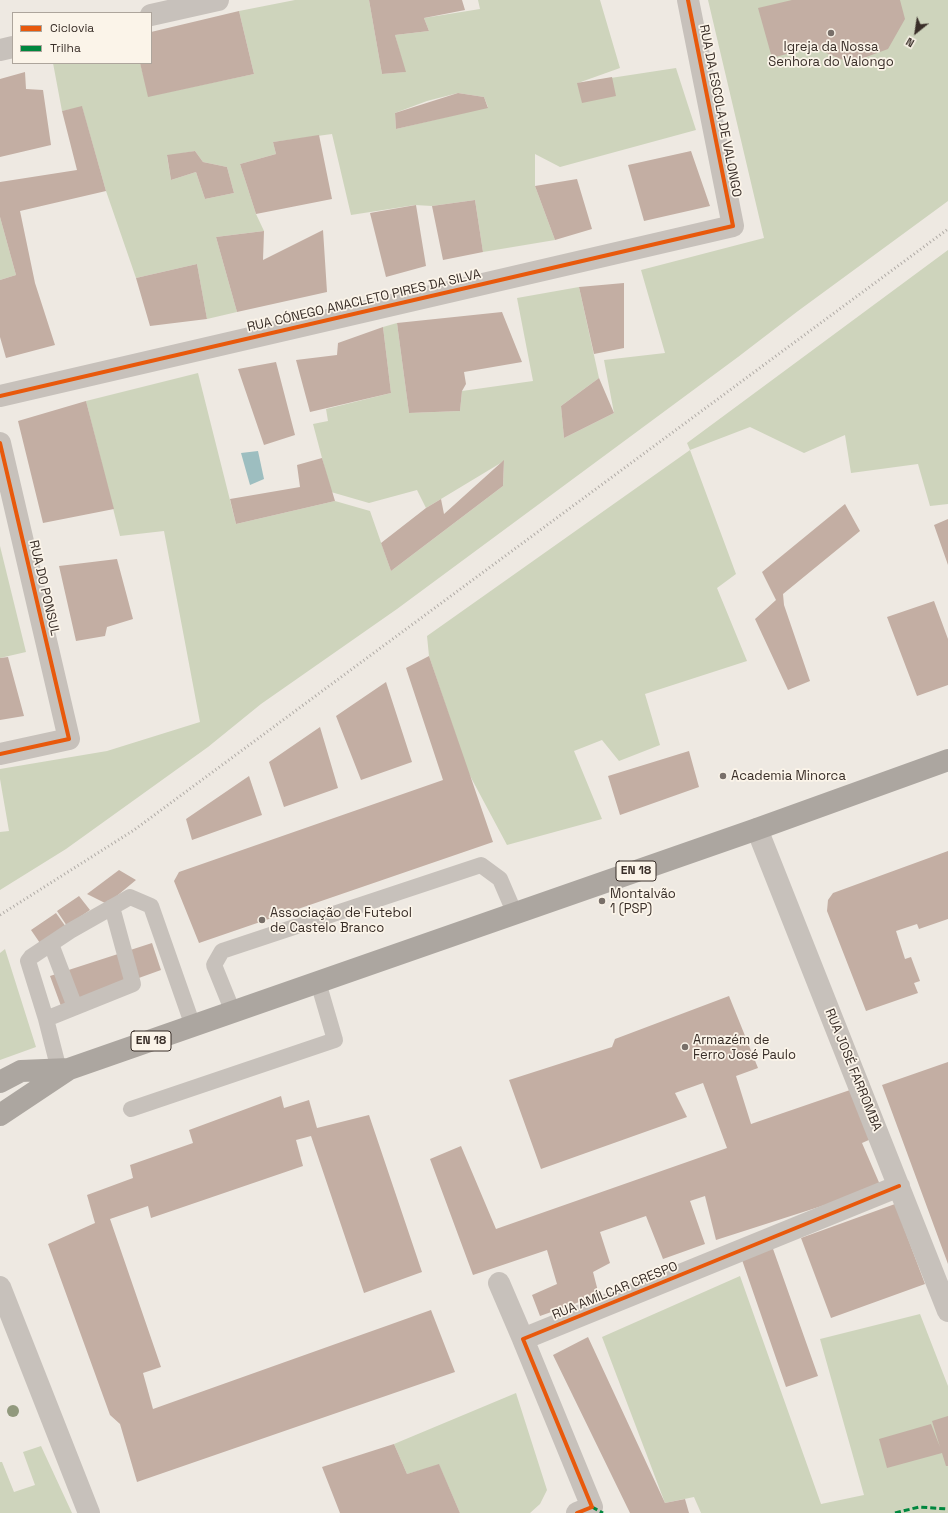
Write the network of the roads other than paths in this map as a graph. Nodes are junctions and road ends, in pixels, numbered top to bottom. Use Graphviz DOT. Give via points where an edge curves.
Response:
graph roads {
  1 [pos="218,0"];
  2 [pos="688,0"];
  3 [pos="152,16"];
  4 [pos="12,47"];
  5 [pos="0,50"];
  6 [pos="733,226"];
  7 [pos="0,396"];
  8 [pos="0,443"];
  9 [pos="0,754"];
  10 [pos="948,760"];
  11 [pos="756,829"];
  12 [pos="112,907"];
  13 [pos="515,914"];
  14 [pos="50,944"];
  15 [pos="318,982"];
  16 [pos="75,1007"];
  17 [pos="233,1012"];
  18 [pos="46,1019"];
  19 [pos="193,1026"];
  20 [pos="64,1070"];
  21 [pos="0,1082"];
  22 [pos="131,1109"];
  23 [pos="0,1115"];
  24 [pos="899,1186"];
  25 [pos="499,1283"];
  26 [pos="0,1287"];
  27 [pos="948,1311"];
  28 [pos="523,1339"];
  29 [pos="89,1513"];
  30 [pos="576,1513"];
  1 -- 3 [label="street"];
  2 -- 6 [label="street, RUA DA ESCOLA DE VALONGO"];
  4 -- 5 [label="street"];
  6 -- 7 [label="street, RUA CÓNEGO ANACLETO PIRES DA SILVA"];
  8 -- 9 [label="street, RUA DO PONSUL" via="69,739"];
  10 -- 11 [label="main road, EN 18"];
  11 -- 13 [label="main road, EN 18"];
  11 -- 24 [label="street, RUA JOSÉ FARROMBA"];
  12 -- 14 [label="lane"];
  12 -- 16 [label="lane" via="133,984"];
  12 -- 19 [label="lane" via="130,897 152,906"];
  13 -- 15 [label="main road, EN 18"];
  13 -- 17 [label="lane" via="500,879 481,865 222,951 214,965"];
  14 -- 16 [label="lane"];
  14 -- 18 [label="lane" via="28,961"];
  15 -- 17 [label="main road, EN 18"];
  15 -- 22 [label="lane" via="335,1040"];
  16 -- 18 [label="lane"];
  17 -- 19 [label="main road, EN 18"];
  18 -- 20 [label="lane"];
  19 -- 20 [label="main road, EN 18"];
  20 -- 21 [label="main road, EN 18" via="21,1071"];
  20 -- 23 [label="main road, EN 18"];
  24 -- 27 [label="street, RUA JOSÉ FARROMBA"];
  24 -- 28 [label="street, RUA AMÍLCAR CRESPO"];
  25 -- 28 [label="street"];
  26 -- 29 [label="street"];
  28 -- 30 [label="street" via="592,1507"];
}
